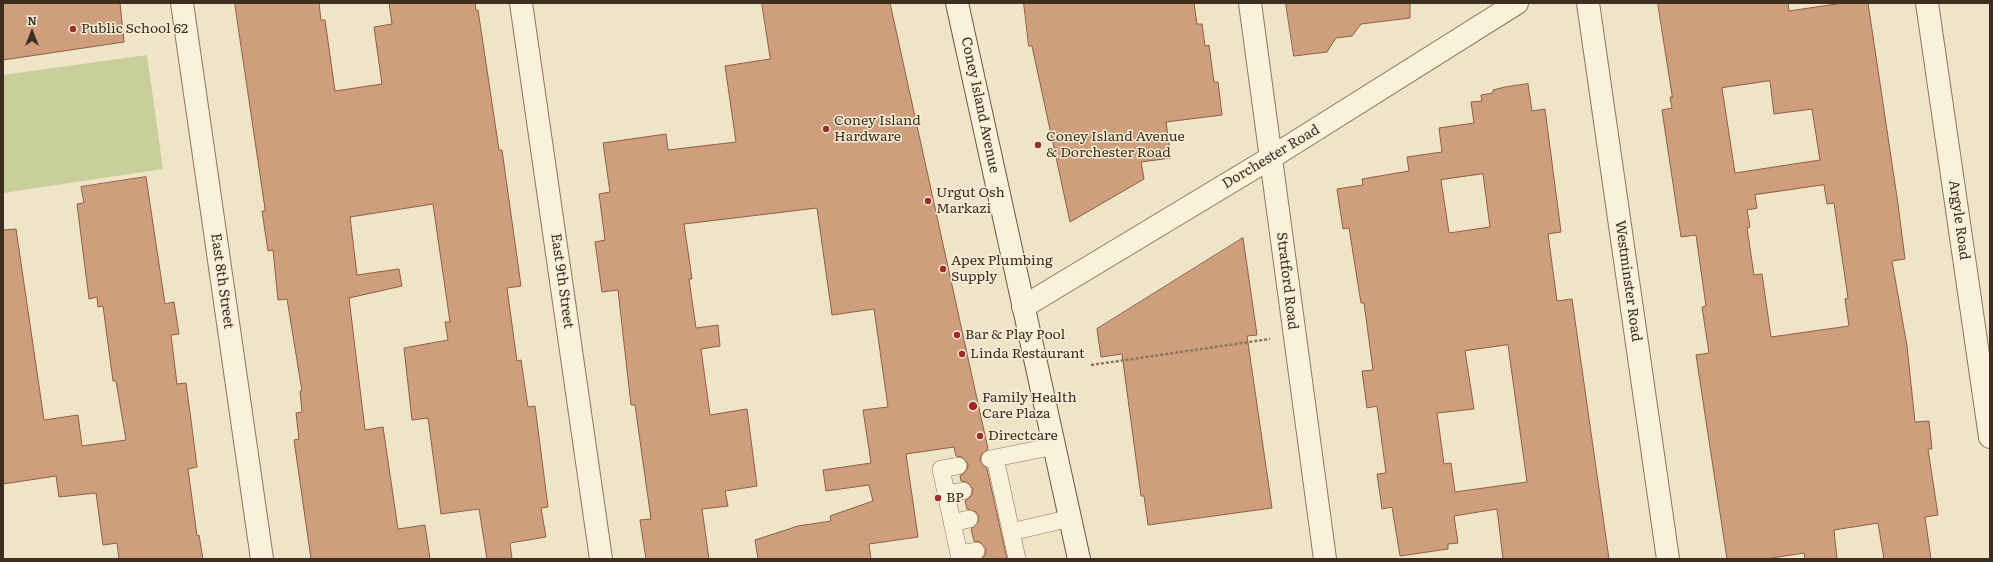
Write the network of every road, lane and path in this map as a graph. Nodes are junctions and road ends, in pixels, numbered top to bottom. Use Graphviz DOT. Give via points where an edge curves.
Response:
graph roads {
  1 [pos="182,3"];
  2 [pos="521,3"];
  3 [pos="957,3"];
  4 [pos="1250,3"];
  5 [pos="1517,3"];
  6 [pos="1588,3"];
  7 [pos="1927,3"];
  8 [pos="1272,158"];
  9 [pos="1023,307"];
  10 [pos="1294,336"];
  11 [pos="1091,365"];
  12 [pos="1990,437"];
  13 [pos="1055,446"];
  14 [pos="958,466"];
  15 [pos="963,491"];
  16 [pos="946,494"];
  17 [pos="1071,518"];
  18 [pos="969,519"];
  19 [pos="952,523"];
  20 [pos="1012,545"];
  21 [pos="976,551"];
  22 [pos="960,557"];
  23 [pos="262,559"];
  24 [pos="602,559"];
  25 [pos="1079,559"];
  26 [pos="1325,559"];
  27 [pos="1668,559"];
  1 -- 23 [label="street, East 8th Street"];
  2 -- 24 [label="street, East 9th Street"];
  3 -- 9 [label="street, Coney Island Avenue"];
  4 -- 8 [label="street, Stratford Road"];
  5 -- 8 [label="street, Dorchester Road"];
  6 -- 27 [label="street, Westminster Road"];
  7 -- 12 [label="street, Argyle Road"];
  8 -- 9 [label="street, Dorchester Road"];
  8 -- 10 [label="street, Stratford Road"];
  9 -- 13 [label="street, Coney Island Avenue"];
  10 -- 11 [label="path"];
  10 -- 26 [label="street, Stratford Road"];
  13 -- 17 [label="street, Coney Island Avenue"];
  13 -- 20 [label="lane" via="992,458"];
  14 -- 16 [label="lane" via="941,469"];
  15 -- 16 [label="lane"];
  16 -- 19 [label="lane"];
  17 -- 20 [label="lane"];
  17 -- 25 [label="street, Coney Island Avenue"];
  18 -- 19 [label="lane"];
  19 -- 22 [label="lane"];
  21 -- 22 [label="lane"];
}
